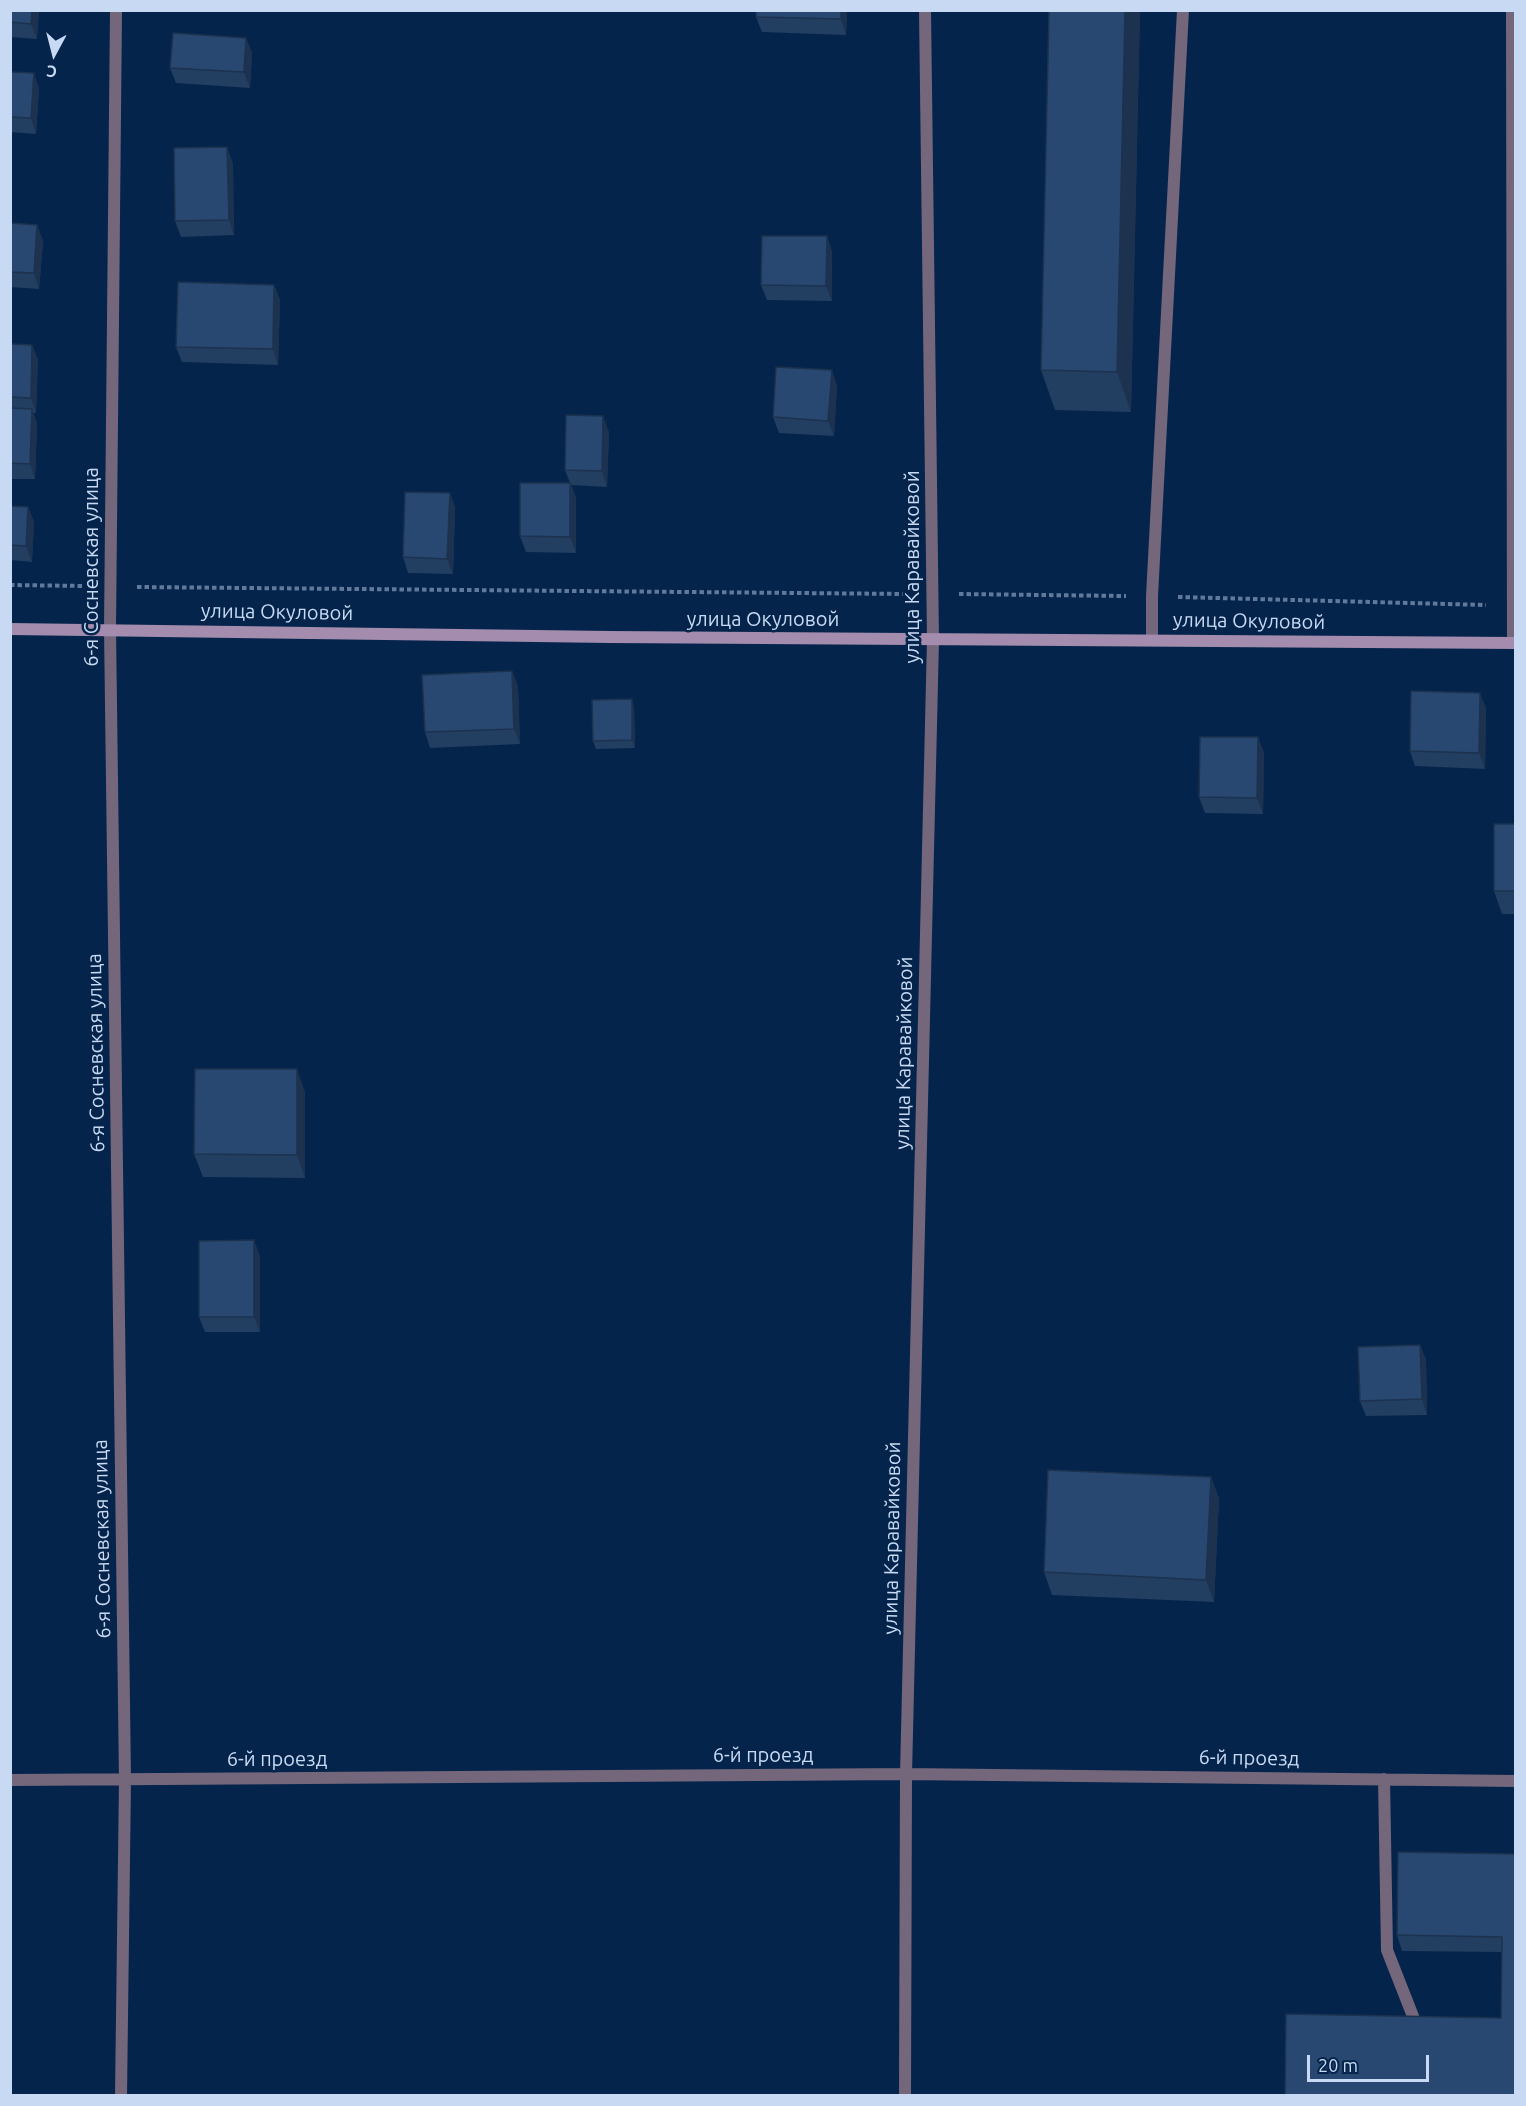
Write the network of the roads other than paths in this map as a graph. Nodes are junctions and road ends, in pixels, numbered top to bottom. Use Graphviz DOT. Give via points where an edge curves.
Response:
graph roads {
  1 [pos="116,10"];
  2 [pos="925,10"];
  3 [pos="1183,10"];
  4 [pos="1512,10"];
  5 [pos="110,628"];
  6 [pos="10,629"];
  7 [pos="933,639"];
  8 [pos="1152,640"];
  9 [pos="1514,643"];
  10 [pos="906,1774"];
  11 [pos="124,1779"];
  12 [pos="1384,1779"];
  13 [pos="10,1780"];
  14 [pos="1515,1781"];
  15 [pos="1416,2024"];
  16 [pos="121,2096"];
  17 [pos="905,2096"];
  1 -- 5 [label="street, 6-я Сосневская улица"];
  2 -- 7 [label="street, улица Каравайковой"];
  3 -- 8 [label="street"];
  4 -- 9 [label="street"];
  5 -- 6 [label="main road, улица Окуловой"];
  5 -- 7 [label="main road, улица Окуловой"];
  5 -- 11 [label="street, 6-я Сосневская улица"];
  7 -- 8 [label="main road, улица Окуловой"];
  7 -- 10 [label="street, улица Каравайковой"];
  8 -- 9 [label="main road, улица Окуловой"];
  10 -- 11 [label="street, 6-й проезд"];
  10 -- 12 [label="street, 6-й проезд"];
  10 -- 17 [label="street, улица Каравайковой"];
  11 -- 13 [label="street, 6-й проезд"];
  11 -- 16 [label="street, 6-я Сосневская улица"];
  12 -- 14 [label="street, 6-й проезд"];
  12 -- 15 [label="street" via="1387,1950"];
}
